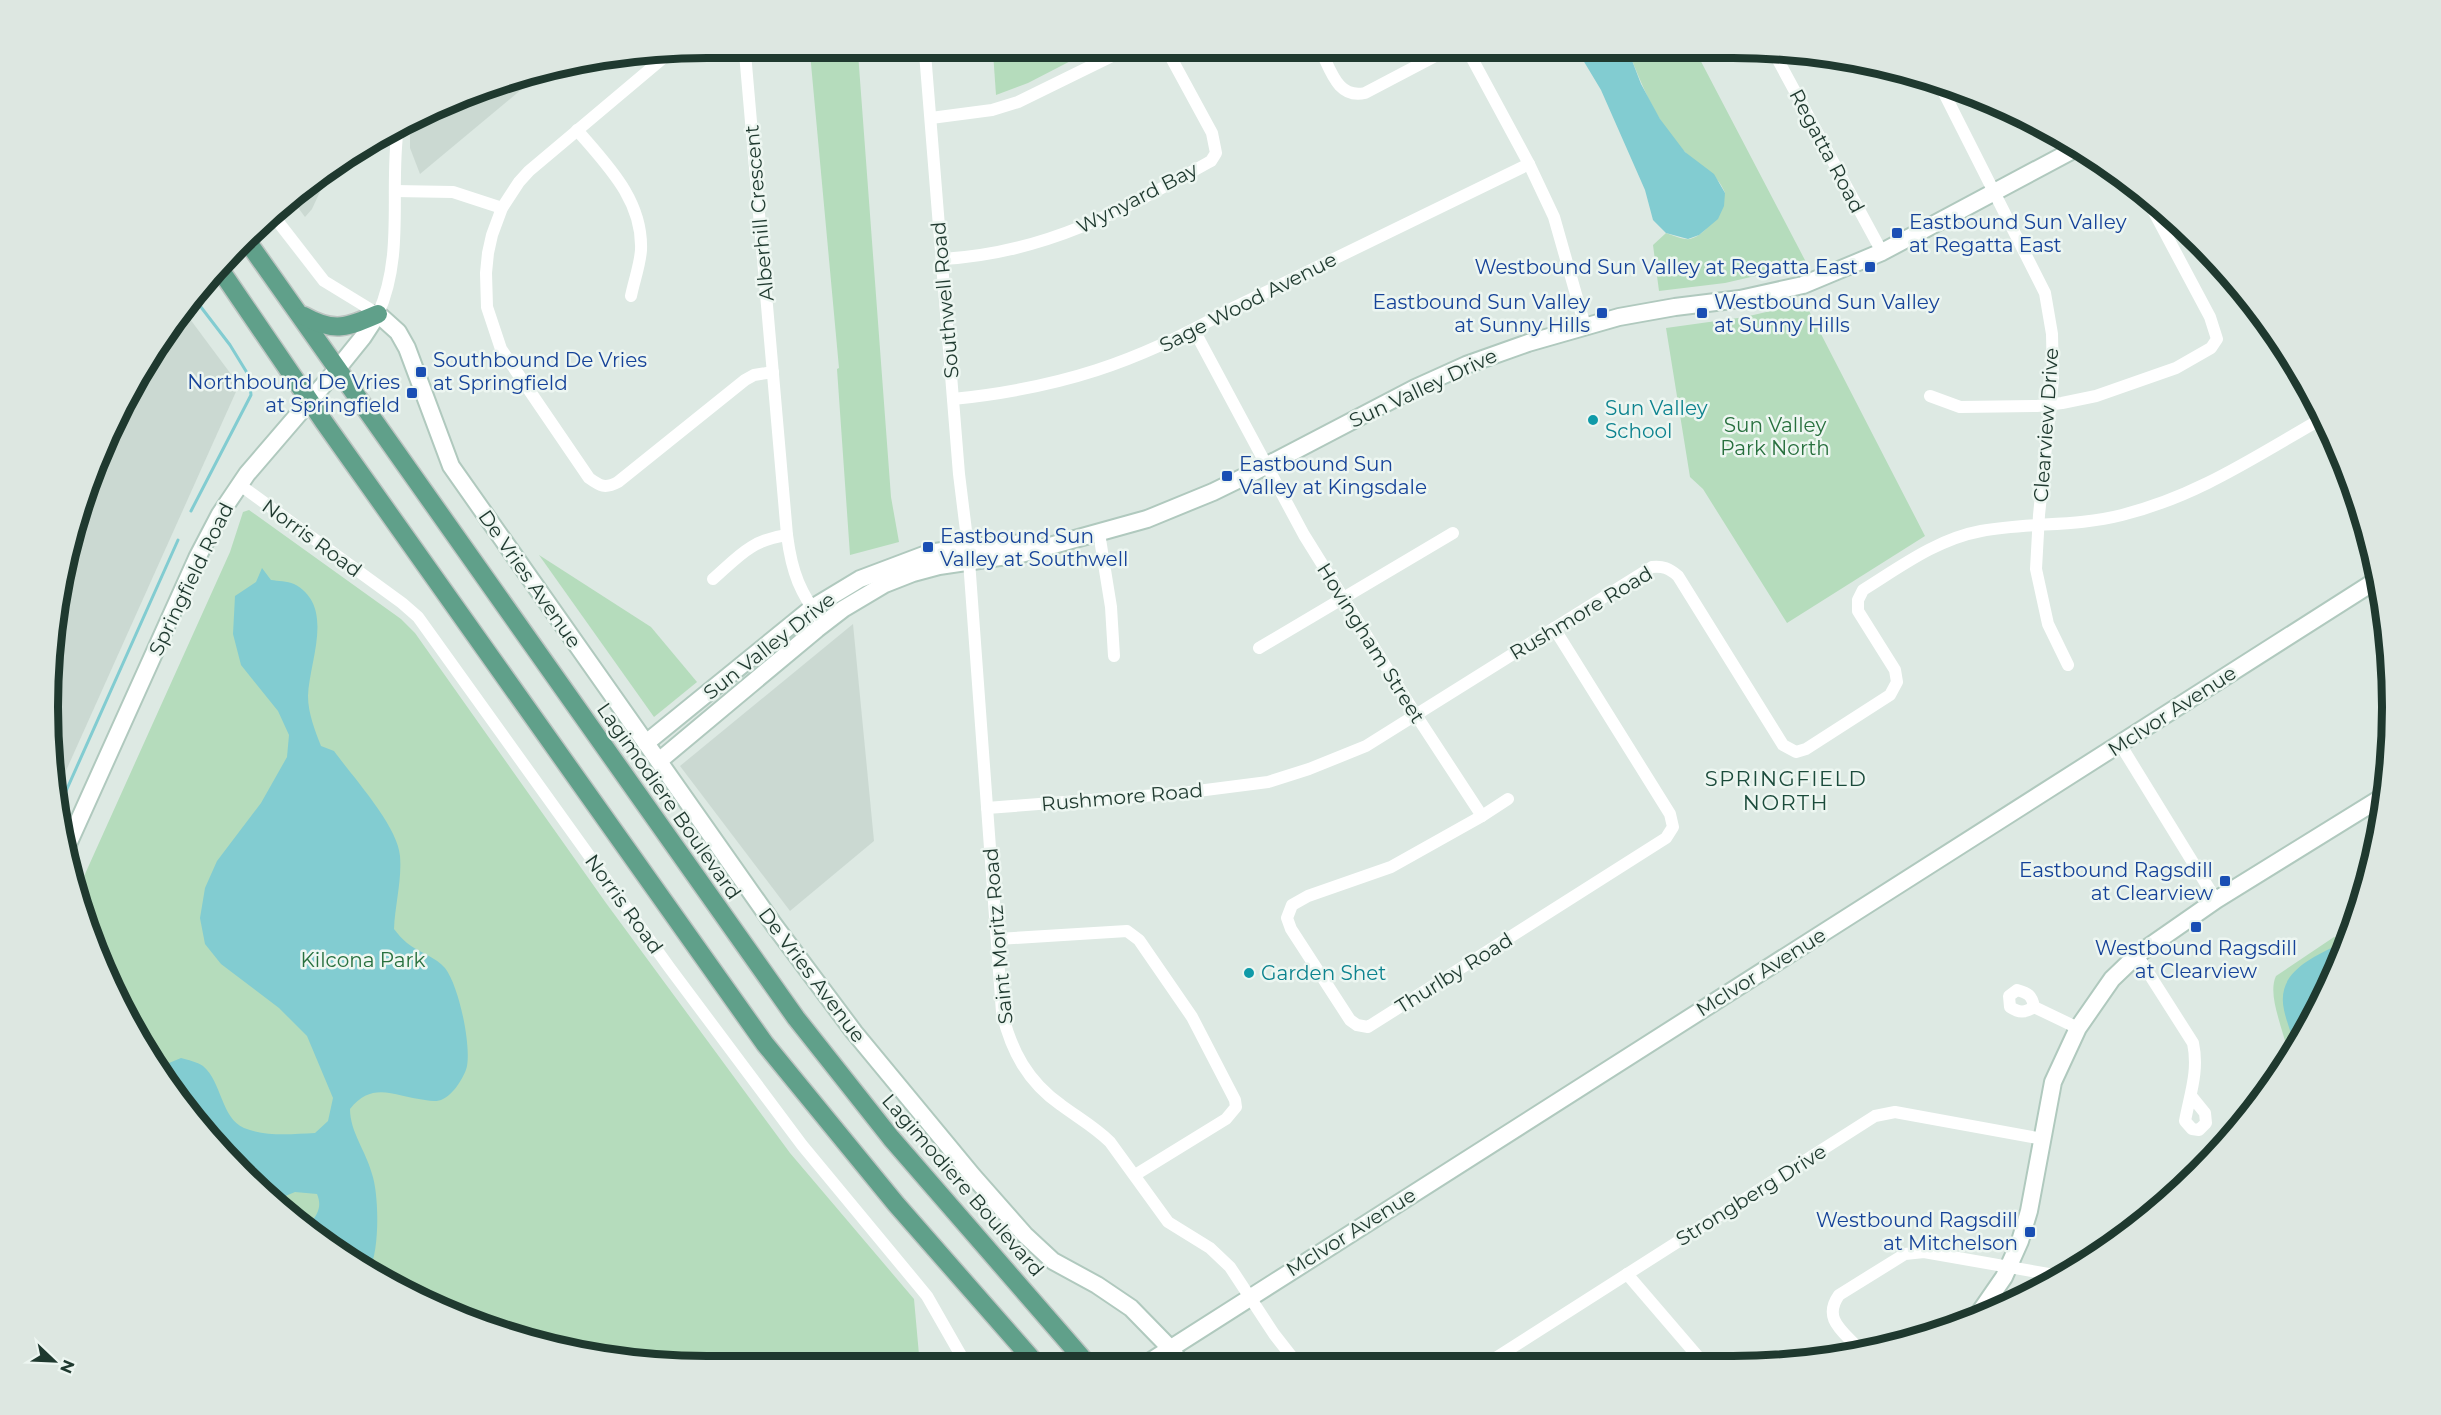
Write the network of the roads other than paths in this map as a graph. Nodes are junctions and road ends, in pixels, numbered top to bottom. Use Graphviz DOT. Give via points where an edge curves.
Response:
graph roads {
  1 [pos="745,58"];
  2 [pos="926,58"];
  3 [pos="1108,58"];
  4 [pos="1171,58"];
  5 [pos="1325,58"];
  6 [pos="1432,58"];
  7 [pos="1472,58"];
  8 [pos="660,60"];
  9 [pos="1778,60"];
  10 [pos="1945,94"];
  11 [pos="931,118"];
  12 [pos="577,130"];
  13 [pos="398,137"];
  14 [pos="2069,152"];
  15 [pos="1529,164"];
  16 [pos="1995,191"];
  17 [pos="395,192"];
  18 [pos="502,208"];
  19 [pos="2156,216"];
  20 [pos="278,222"];
  21 [pos="251,247"];
  22 [pos="1882,252"];
  23 [pos="943,259"];
  24 [pos="225,275"];
  25 [pos="631,296"];
  26 [pos="378,314"];
  27 [pos="300,315"];
  28 [pos="1585,326"];
  29 [pos="1194,330"];
  30 [pos="338,368"];
  31 [pos="773,372"];
  32 [pos="1930,396"];
  33 [pos="953,399"];
  34 [pos="310,402"];
  35 [pos="2051,404"];
  36 [pos="2317,422"];
  37 [pos="1267,465"];
  38 [pos="240,485"];
  39 [pos="2039,525"];
  40 [pos="1099,533"];
  41 [pos="1453,533"];
  42 [pos="787,535"];
  43 [pos="968,554"];
  44 [pos="713,579"];
  45 [pos="2371,584"];
  46 [pos="1344,598"];
  47 [pos="812,608"];
  48 [pos="823,624"];
  49 [pos="1554,628"];
  50 [pos="1259,648"];
  51 [pos="1114,656"];
  52 [pos="2068,665"];
  53 [pos="1416,715"];
  54 [pos="646,743"];
  55 [pos="2120,744"];
  56 [pos="659,761"];
  57 [pos="1508,799"];
  58 [pos="2375,802"];
  59 [pos="987,808"];
  60 [pos="1482,816"];
  61 [pos="72,836"];
  62 [pos="2216,900"];
  63 [pos="998,939"];
  64 [pos="2136,955"];
  65 [pos="2034,1007"];
  66 [pos="2078,1028"];
  67 [pos="2192,1097"];
  68 [pos="2043,1139"];
  69 [pos="1135,1175"];
  70 [pos="2010,1267"];
  71 [pos="1626,1274"];
  72 [pos="2050,1274"];
  73 [pos="1249,1296"];
  74 [pos="1986,1305"];
  75 [pos="1855,1345"];
  76 [pos="1170,1348"];
  77 [pos="963,1357"];
  78 [pos="1030,1357"];
  79 [pos="1081,1357"];
  80 [pos="1156,1357"];
  81 [pos="1176,1357"];
  82 [pos="1292,1357"];
  83 [pos="1498,1357"];
  84 [pos="1698,1357"];
  1 -- 31 [label="street, Alberhill Crescent"];
  2 -- 11 [label="street, Southwell Road"];
  3 -- 11 [label="street" via="1017,102 992,110"];
  4 -- 23 [label="street, Wynyard Bay" via="1212,133 1216,153 1212,161 1070,232 999,252"];
  5 -- 6 [label="street" via="1344,91 1355,96"];
  7 -- 15 [label="street"];
  8 -- 12 [label="street"];
  9 -- 22 [label="street, Regatta Road"];
  10 -- 16 [label="street, Clearview Drive"];
  11 -- 23 [label="street, Southwell Road"];
  12 -- 18 [label="street" via="529,171"];
  12 -- 25 [label="street" via="630,199 641,250"];
  13 -- 17 [label="street, Springfield Road"];
  14 -- 16 [label="street, Sun Valley Drive"];
  15 -- 28 [label="street" via="1554,217"];
  15 -- 29 [label="street, Sage Wood Avenue"];
  16 -- 22 [label="street, Sun Valley Drive"];
  16 -- 35 [label="street, Clearview Drive" via="2045,293 2052,334"];
  17 -- 18 [label="street" via="453,192"];
  17 -- 26 [label="street, Springfield Road" via="393,264"];
  18 -- 31 [label="street" via="492,235 486,273 495,336 507,361 590,478 600,486 618,482 745,380"];
  19 -- 35 [label="street" via="2210,317 2217,339 2211,348 2176,368 2096,396"];
  20 -- 26 [label="street" via="324,281"];
  21 -- 27 [label="main road, Lagimodiere Boulevard"];
  22 -- 28 [label="street, Sun Valley Drive" via="1803,285"];
  23 -- 33 [label="street, Southwell Road"];
  24 -- 34 [label="main road"];
  26 -- 27 [label="main road" via="354,325 335,328"];
  26 -- 30 [label="street, Springfield Road"];
  26 -- 54 [label="street, De Vries Avenue" via="398,332 407,348 452,466"];
  27 -- 30 [label="main road, Lagimodiere Boulevard"];
  28 -- 37 [label="street, Sun Valley Drive" via="1528,343 1414,387"];
  29 -- 33 [label="street, Sage Wood Avenue" via="1129,360 1071,379 1010,393"];
  29 -- 37 [label="street, Hovingham Street"];
  30 -- 34 [label="street, Springfield Road"];
  30 -- 79 [label="main road, Lagimodiere Boulevard" via="796,1018 891,1138"];
  31 -- 42 [label="street, Alberhill Crescent"];
  32 -- 35 [label="street" via="1960,406"];
  33 -- 43 [label="street, Southwell Road"];
  34 -- 38 [label="street, Springfield Road"];
  34 -- 78 [label="main road" via="765,1044 896,1204"];
  35 -- 39 [label="street, Clearview Drive"];
  36 -- 39 [label="street" via="2206,486 2165,503 2120,516"];
  37 -- 40 [label="street, Sun Valley Drive" via="1147,519"];
  37 -- 46 [label="street, Hovingham Street" via="1304,535"];
  38 -- 61 [label="street, Springfield Road" via="197,558"];
  38 -- 77 [label="street, Norris Road" via="418,617 788,1126 927,1296"];
  39 -- 49 [label="street, Rushmore Road" via="1957,537 1863,590 1857,600 1858,610 1895,670 1897,682 1890,695 1796,752 1783,745 1671,569 1652,567"];
  39 -- 52 [label="street, Clearview Drive" via="2039,588 2048,624"];
  40 -- 43 [label="street, Sun Valley Drive" via="1021,554"];
  40 -- 51 [label="street"];
  41 -- 46 [label="street"];
  42 -- 44 [label="street" via="756,543"];
  42 -- 47 [label="street, Alberhill Crescent" via="791,567"];
  43 -- 47 [label="street, Sun Valley Drive" via="929,554 893,565 860,579"];
  43 -- 48 [label="street, Sun Valley Drive" via="885,584"];
  43 -- 59 [label="street, Saint Moritz Road"];
  45 -- 55 [label="street, McIvor Avenue"];
  46 -- 50 [label="street"];
  46 -- 53 [label="street, Hovingham Street"];
  47 -- 48 [label="street, Alberhill Crescent"];
  47 -- 54 [label="street, Sun Valley Drive"];
  48 -- 56 [label="street, Sun Valley Drive"];
  49 -- 53 [label="street, Rushmore Road"];
  49 -- 60 [label="street, Thurlby Road" via="1670,814 1673,827 1666,838 1378,1021 1368,1027 1357,1025 1291,929 1287,918 1292,905 1391,867"];
  53 -- 59 [label="street, Rushmore Road" via="1366,746 1268,782 1182,793"];
  53 -- 60 [label="street, Hovingham Street"];
  54 -- 56 [label="street, De Vries Avenue"];
  55 -- 62 [label="street"];
  55 -- 73 [label="street, McIvor Avenue"];
  56 -- 76 [label="street, De Vries Avenue" via="854,1032 973,1176 1053,1261 1131,1308"];
  57 -- 60 [label="street, Thurlby Road"];
  58 -- 62 [label="street"];
  59 -- 63 [label="street, Saint Moritz Road"];
  62 -- 64 [label="street"];
  63 -- 69 [label="street, Saint Moritz Road" via="1002,1012 1015,1053 1043,1092 1101,1133"];
  63 -- 69 [label="street" via="1127,931 1139,940 1192,1017 1236,1107 1226,1119"];
  64 -- 66 [label="street" via="2112,979"];
  64 -- 67 [label="street" via="2193,1043 2196,1059"];
  65 -- 66 [label="street"];
  66 -- 68 [label="street" via="2053,1082"];
  68 -- 70 [label="street" via="2029,1211"];
  68 -- 71 [label="street, Strongberg Drive" via="1895,1112 1875,1116"];
  69 -- 73 [label="street, Saint Moritz Road" via="1168,1222 1215,1253 1230,1267"];
  70 -- 72 [label="street"];
  70 -- 74 [label="street"];
  70 -- 75 [label="street" via="1924,1252 1905,1254 1839,1295 1831,1306 1832,1318"];
  71 -- 83 [label="street, Strongberg Drive"];
  71 -- 84 [label="street"];
  73 -- 76 [label="street, McIvor Avenue"];
  73 -- 82 [label="street"];
  76 -- 80 [label="street, McIvor Avenue"];
  76 -- 81 [label="street, De Vries Avenue"];
}
